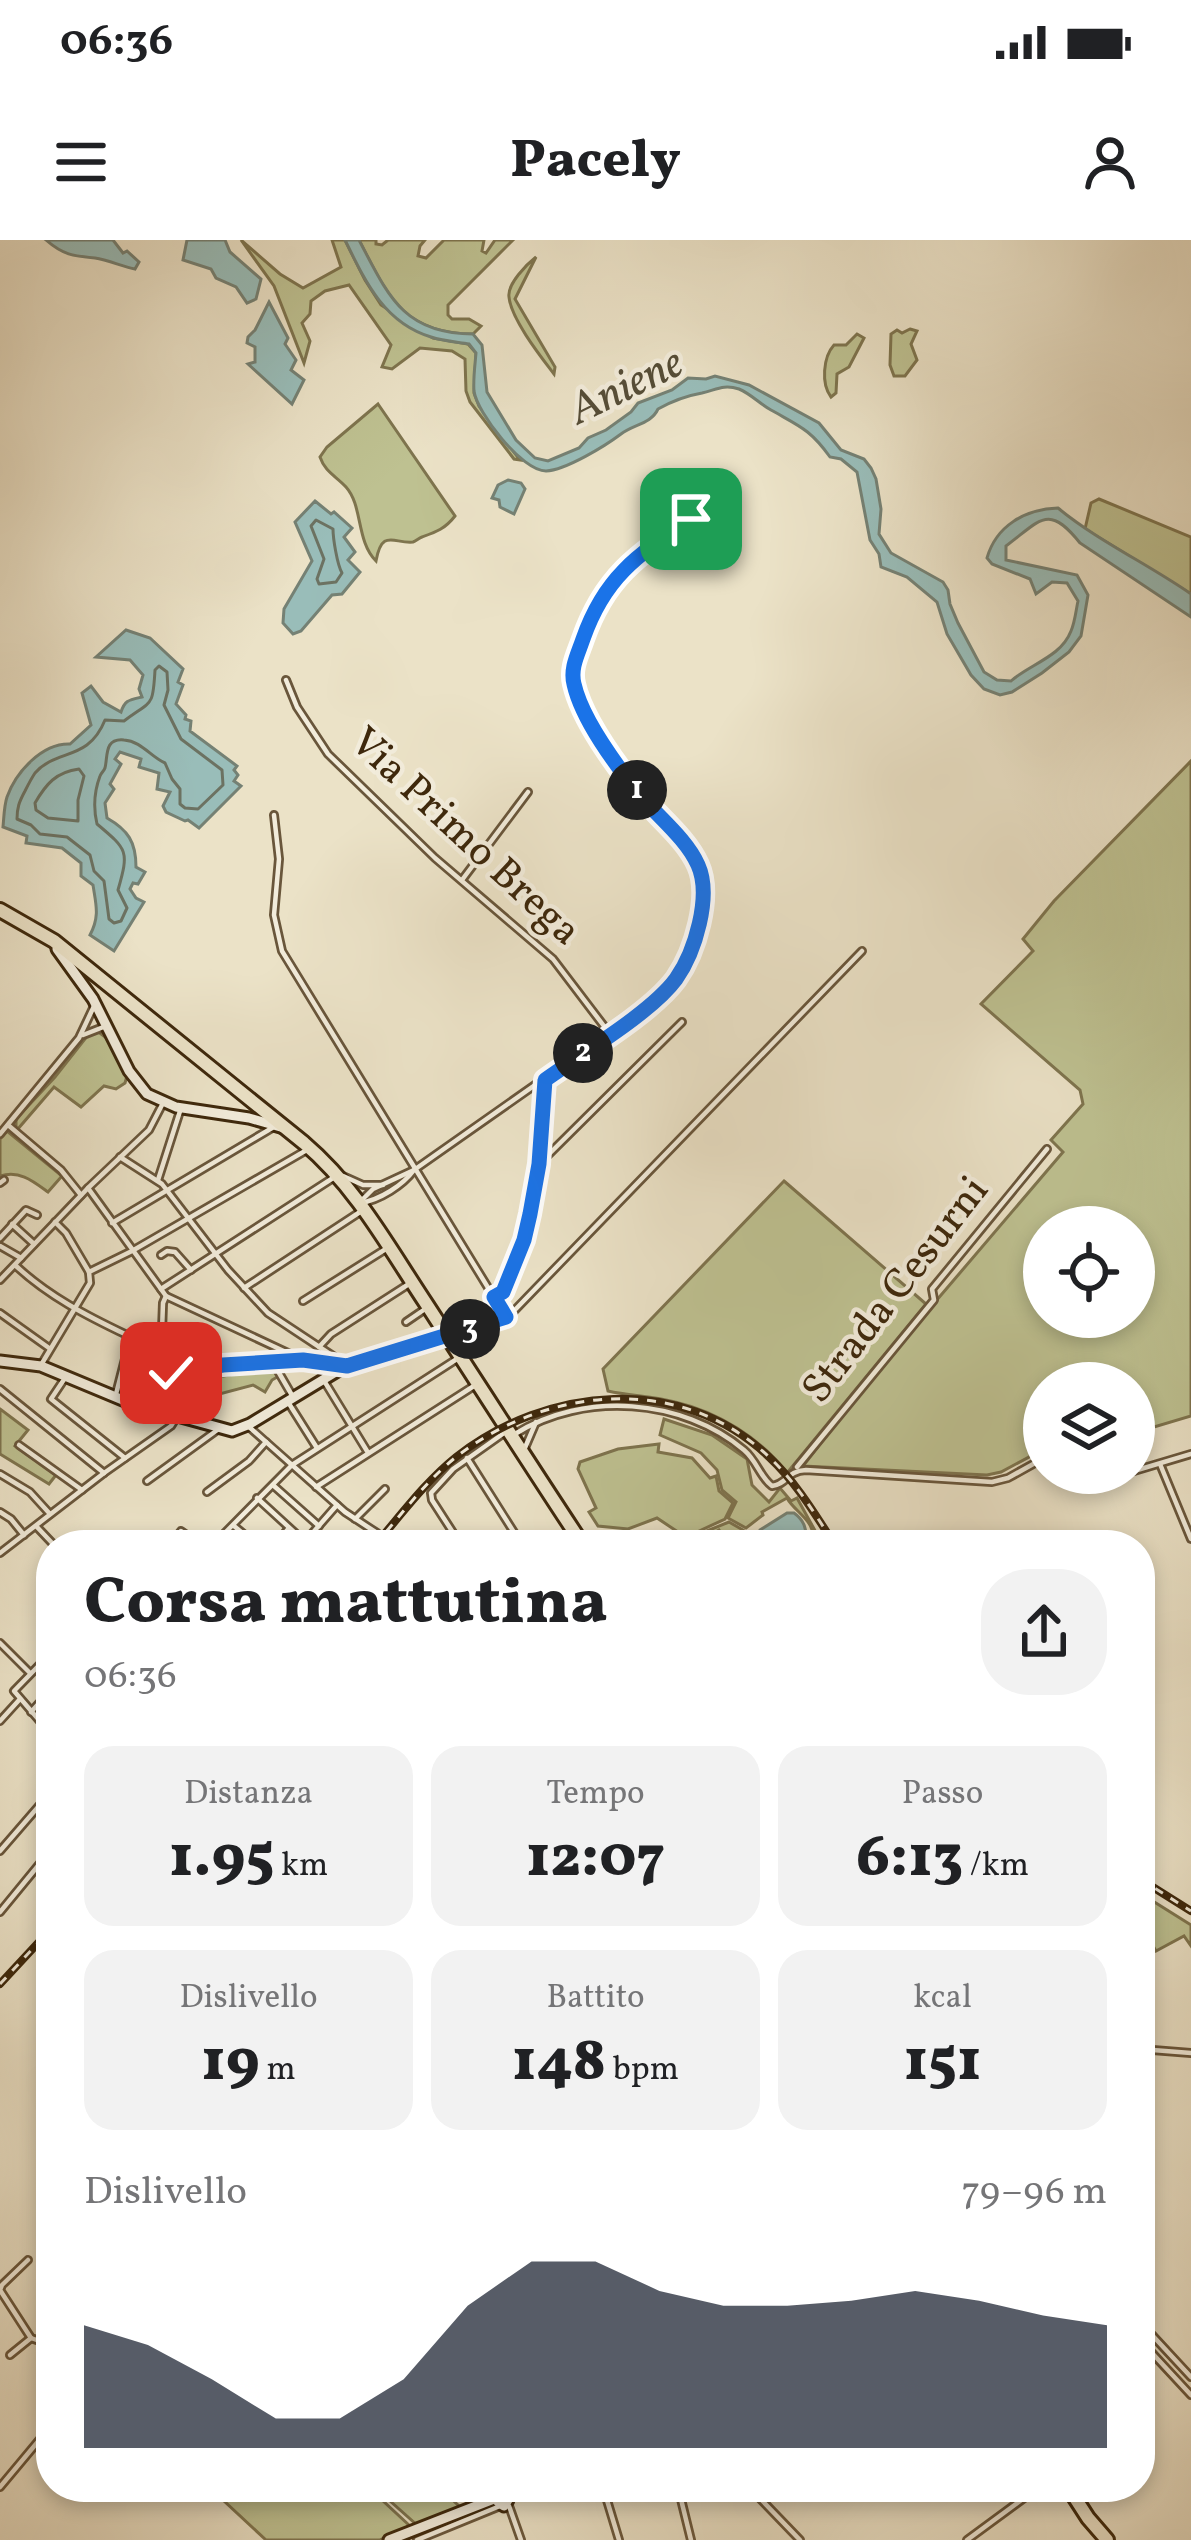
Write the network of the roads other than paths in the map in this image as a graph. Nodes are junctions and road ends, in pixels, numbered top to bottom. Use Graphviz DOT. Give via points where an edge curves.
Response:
graph roads {
  1 [pos="724,481"];
  2 [pos="286,680"];
  3 [pos="529,792"];
  4 [pos="274,815"];
  5 [pos="461,880"];
  6 [pos="0,910"];
  7 [pos="862,951"];
  8 [pos="87,979"];
  9 [pos="95,1003"];
  10 [pos="90,1017"];
  11 [pos="105,1021"];
  12 [pos="682,1022"];
  13 [pos="610,1034"];
  14 [pos="79,1038"];
  15 [pos="545,1080"];
  16 [pos="162,1102"];
  17 [pos="181,1108"];
  18 [pos="257,1114"];
  19 [pos="8,1125"];
  20 [pos="280,1128"];
  21 [pos="0,1134"];
  22 [pos="310,1148"];
  23 [pos="1047,1150"];
  24 [pos="120,1156"];
  25 [pos="539,1164"];
  26 [pos="414,1170"];
  27 [pos="338,1174"];
  28 [pos="158,1180"];
  29 [pos="383,1185"];
  30 [pos="88,1188"];
  31 [pos="166,1189"];
  32 [pos="81,1195"];
  33 [pos="382,1196"];
  34 [pos="370,1208"];
  35 [pos="37,1215"];
  36 [pos="189,1218"];
  37 [pos="56,1222"];
  38 [pos="112,1223"];
  39 [pos="13,1224"];
  40 [pos="1,1237"];
  41 [pos="34,1244"];
  42 [pos="389,1247"];
  43 [pos="132,1251"];
  44 [pos="215,1254"];
  45 [pos="161,1255"];
  46 [pos="22,1258"];
  47 [pos="15,1265"];
  48 [pos="191,1270"];
  49 [pos="89,1272"];
  50 [pos="0,1280"];
  51 [pos="412,1282"];
  52 [pos="244,1288"];
  53 [pos="164,1292"];
  54 [pos="494,1297"];
  55 [pos="303,1301"];
  56 [pos="428,1307"];
  57 [pos="74,1308"];
  58 [pos="0,1313"];
  59 [pos="506,1317"];
  60 [pos="406,1322"];
  61 [pos="447,1336"];
  62 [pos="320,1346"];
  63 [pos="51,1349"];
  64 [pos="460,1357"];
  65 [pos="161,1359"];
  66 [pos="0,1360"];
  67 [pos="303,1360"];
  68 [pos="125,1361"];
  69 [pos="274,1364"];
  70 [pos="40,1366"];
  71 [pos="347,1366"];
  72 [pos="65,1377"];
  73 [pos="322,1379"];
  74 [pos="477,1384"];
  75 [pos="0,1389"];
  76 [pos="115,1398"];
  77 [pos="290,1399"];
  78 [pos="177,1416"];
  79 [pos="536,1422"];
  80 [pos="247,1425"];
  81 [pos="351,1426"];
  82 [pos="220,1428"];
  83 [pos="532,1432"];
  84 [pos="266,1442"];
  85 [pos="513,1442"];
  86 [pos="19,1445"];
  87 [pos="317,1448"];
  88 [pos="368,1453"];
  89 [pos="1191,1454"];
  90 [pos="125,1458"];
  91 [pos="467,1458"];
  92 [pos="1160,1464"];
  93 [pos="292,1465"];
  94 [pos="1155,1465"];
  95 [pos="794,1470"];
  96 [pos="1023,1470"];
  97 [pos="104,1473"];
  98 [pos="0,1474"];
  99 [pos="147,1481"];
  100 [pos="272,1484"];
  101 [pos="316,1487"];
  102 [pos="385,1489"];
  103 [pos="82,1490"];
  104 [pos="207,1492"];
  105 [pos="257,1498"];
  106 [pos="337,1505"];
  107 [pos="0,1512"];
  108 [pos="50,1514"];
  109 [pos="355,1520"];
  110 [pos="232,1524"];
  111 [pos="36,1526"];
  112 [pos="319,1526"];
  113 [pos="289,1528"];
  114 [pos="40,1530"];
  115 [pos="227,1530"];
  116 [pos="239,1530"];
  117 [pos="315,1530"];
  118 [pos="372,1530"];
  119 [pos="452,1530"];
  120 [pos="513,1530"];
  121 [pos="568,1530"];
  122 [pos="24,1535"];
  123 [pos="1191,1539"];
  124 [pos="0,1553"];
  125 [pos="0,1642"];
  126 [pos="36,1669"];
  127 [pos="31,1674"];
  128 [pos="18,1697"];
  129 [pos="36,1707"];
  130 [pos="32,1712"];
  131 [pos="36,1717"];
  132 [pos="0,1721"];
  133 [pos="36,1809"];
  134 [pos="0,1851"];
  135 [pos="36,1868"];
  136 [pos="0,1912"];
  137 [pos="1155,2048"];
  138 [pos="1191,2053"];
  139 [pos="28,2260"];
  140 [pos="31,2338"];
  141 [pos="1155,2338"];
  142 [pos="36,2340"];
  143 [pos="10,2355"];
  144 [pos="1155,2356"];
  145 [pos="1191,2377"];
  146 [pos="1191,2395"];
  147 [pos="36,2444"];
  148 [pos="0,2487"];
  149 [pos="500,2502"];
  150 [pos="501,2502"];
  151 [pos="504,2502"];
  152 [pos="608,2502"];
  153 [pos="682,2502"];
  154 [pos="763,2502"];
  155 [pos="1019,2502"];
  156 [pos="1074,2502"];
  157 [pos="389,2540"];
  158 [pos="417,2540"];
  159 [pos="521,2540"];
  160 [pos="619,2540"];
  161 [pos="691,2540"];
  162 [pos="800,2540"];
  163 [pos="967,2540"];
  164 [pos="1107,2540"];
  1 -- 13 [label="street" via="692,518 631,561 594,609 573,670 589,720 701,876 700,920 683,966"];
  2 -- 5 [label="street, Via Primo Brega" via="324,749"];
  3 -- 5 [label="street"];
  4 -- 26 [label="street" via="281,951"];
  5 -- 13 [label="street, Via Primo Brega" via="555,962"];
  6 -- 8 [label="main road" via="35,930"];
  7 -- 59 [label="street"];
  8 -- 9 [label="street"];
  8 -- 18 [label="main road"];
  9 -- 10 [label="street"];
  9 -- 11 [label="street"];
  10 -- 11 [label="street"];
  10 -- 14 [label="street"];
  11 -- 14 [label="street"];
  11 -- 16 [label="street" via="138,1084"];
  12 -- 25 [label="street"];
  13 -- 15 [label="street"];
  14 -- 19 [label="street"];
  15 -- 25 [label="street"];
  15 -- 26 [label="street"];
  16 -- 17 [label="street"];
  16 -- 24 [label="street" via="153,1125"];
  17 -- 18 [label="street"];
  17 -- 28 [label="street"];
  18 -- 20 [label="main road"];
  19 -- 21 [label="street"];
  19 -- 32 [label="street"];
  20 -- 22 [label="main road"];
  20 -- 31 [label="street"];
  22 -- 27 [label="main road"];
  22 -- 36 [label="street"];
  23 -- 95 [label="street, Strada Cesurni"];
  24 -- 28 [label="street"];
  24 -- 30 [label="street"];
  25 -- 54 [label="street" via="524,1240"];
  26 -- 29 [label="street"];
  26 -- 33 [label="street"];
  26 -- 54 [label="street"];
  27 -- 29 [label="street"];
  27 -- 34 [label="main road"];
  27 -- 44 [label="street"];
  28 -- 31 [label="street"];
  29 -- 34 [label="street" via="368,1193"];
  30 -- 32 [label="street"];
  30 -- 38 [label="street"];
  31 -- 36 [label="street"];
  31 -- 38 [label="street"];
  32 -- 37 [label="street"];
  33 -- 34 [label="street"];
  33 -- 34 [label="street"];
  34 -- 42 [label="main road"];
  34 -- 52 [label="street"];
  35 -- 39 [label="street" via="27,1209"];
  36 -- 43 [label="street"];
  36 -- 44 [label="street"];
  37 -- 41 [label="street"];
  37 -- 49 [label="street"];
  38 -- 43 [label="street"];
  39 -- 40 [label="street"];
  39 -- 41 [label="street"];
  40 -- 46 [label="street"];
  41 -- 46 [label="street"];
  42 -- 51 [label="main road"];
  42 -- 55 [label="street"];
  43 -- 49 [label="street"];
  43 -- 53 [label="street"];
  44 -- 48 [label="street"];
  44 -- 52 [label="street"];
  45 -- 48 [label="street" via="175,1252"];
  46 -- 47 [label="street"];
  47 -- 50 [label="street"];
  47 -- 57 [label="street"];
  48 -- 53 [label="street"];
  49 -- 57 [label="street"];
  51 -- 56 [label="main road"];
  51 -- 62 [label="street"];
  52 -- 62 [label="street"];
  53 -- 65 [label="street"];
  53 -- 67 [label="street"];
  54 -- 59 [label="street"];
  56 -- 60 [label="street"];
  56 -- 61 [label="main road"];
  57 -- 63 [label="street"];
  57 -- 68 [label="street" via="128,1335"];
  58 -- 63 [label="street"];
  59 -- 61 [label="street"];
  61 -- 64 [label="main road"];
  61 -- 71 [label="street"];
  62 -- 71 [label="street"];
  63 -- 70 [label="street"];
  64 -- 74 [label="main road"];
  64 -- 81 [label="street"];
  66 -- 70 [label="street"];
  67 -- 69 [label="street"];
  67 -- 71 [label="street"];
  68 -- 69 [label="street" via="167,1373"];
  68 -- 76 [label="street"];
  69 -- 77 [label="street"];
  70 -- 72 [label="street"];
  71 -- 73 [label="street"];
  72 -- 76 [label="street"];
  72 -- 90 [label="street" via="51,1399"];
  73 -- 77 [label="street"];
  73 -- 81 [label="street"];
  74 -- 85 [label="main road"];
  74 -- 88 [label="street"];
  75 -- 97 [label="street"];
  76 -- 78 [label="street"];
  77 -- 80 [label="street"];
  77 -- 87 [label="street"];
  78 -- 82 [label="street"];
  78 -- 90 [label="street"];
  79 -- 83 [label="street"];
  79 -- 85 [label="street"];
  79 -- 95 [label="street, Strada Cesurni" via="584,1408 650,1408 726,1436 770,1486"];
  80 -- 82 [label="street"];
  80 -- 84 [label="street"];
  81 -- 87 [label="street"];
  81 -- 88 [label="street"];
  82 -- 99 [label="street"];
  83 -- 85 [label="street"];
  83 -- 85 [label="street"];
  84 -- 93 [label="street"];
  84 -- 104 [label="street"];
  85 -- 91 [label="street"];
  85 -- 121 [label="main road"];
  86 -- 103 [label="street"];
  87 -- 93 [label="street"];
  88 -- 101 [label="street"];
  89 -- 92 [label="street"];
  90 -- 97 [label="street"];
  91 -- 119 [label="street" via="430,1496"];
  91 -- 120 [label="street"];
  92 -- 94 [label="street"];
  92 -- 123 [label="street"];
  93 -- 100 [label="street"];
  93 -- 101 [label="street"];
  95 -- 96 [label="street, Strada Cesurni" via="992,1482"];
  97 -- 103 [label="street"];
  98 -- 108 [label="street"];
  100 -- 105 [label="street"];
  100 -- 112 [label="street"];
  101 -- 106 [label="street"];
  102 -- 109 [label="street"];
  103 -- 108 [label="street"];
  105 -- 110 [label="street"];
  105 -- 113 [label="street"];
  106 -- 109 [label="street"];
  106 -- 112 [label="street"];
  107 -- 122 [label="street"];
  108 -- 111 [label="street"];
  109 -- 118 [label="street"];
  110 -- 115 [label="street"];
  110 -- 116 [label="street"];
  111 -- 114 [label="street"];
  111 -- 122 [label="street"];
  112 -- 117 [label="street"];
  122 -- 124 [label="street"];
  125 -- 127 [label="street"];
  126 -- 127 [label="street"];
  127 -- 128 [label="street" via="15,1689"];
  128 -- 130 [label="street"];
  128 -- 132 [label="street"];
  129 -- 130 [label="street"];
  130 -- 131 [label="street"];
  133 -- 134 [label="street"];
  135 -- 136 [label="street"];
  137 -- 138 [label="street"];
  139 -- 140 [label="street" via="0,2290"];
  140 -- 142 [label="street"];
  140 -- 143 [label="street"];
  141 -- 145 [label="street"];
  144 -- 146 [label="street"];
  147 -- 148 [label="street"];
  149 -- 157 [label="street"];
  150 -- 158 [label="street"];
  151 -- 159 [label="street"];
  152 -- 160 [label="street"];
  153 -- 161 [label="street"];
  154 -- 162 [label="street"];
  155 -- 163 [label="street"];
  156 -- 164 [label="main road"];
}
